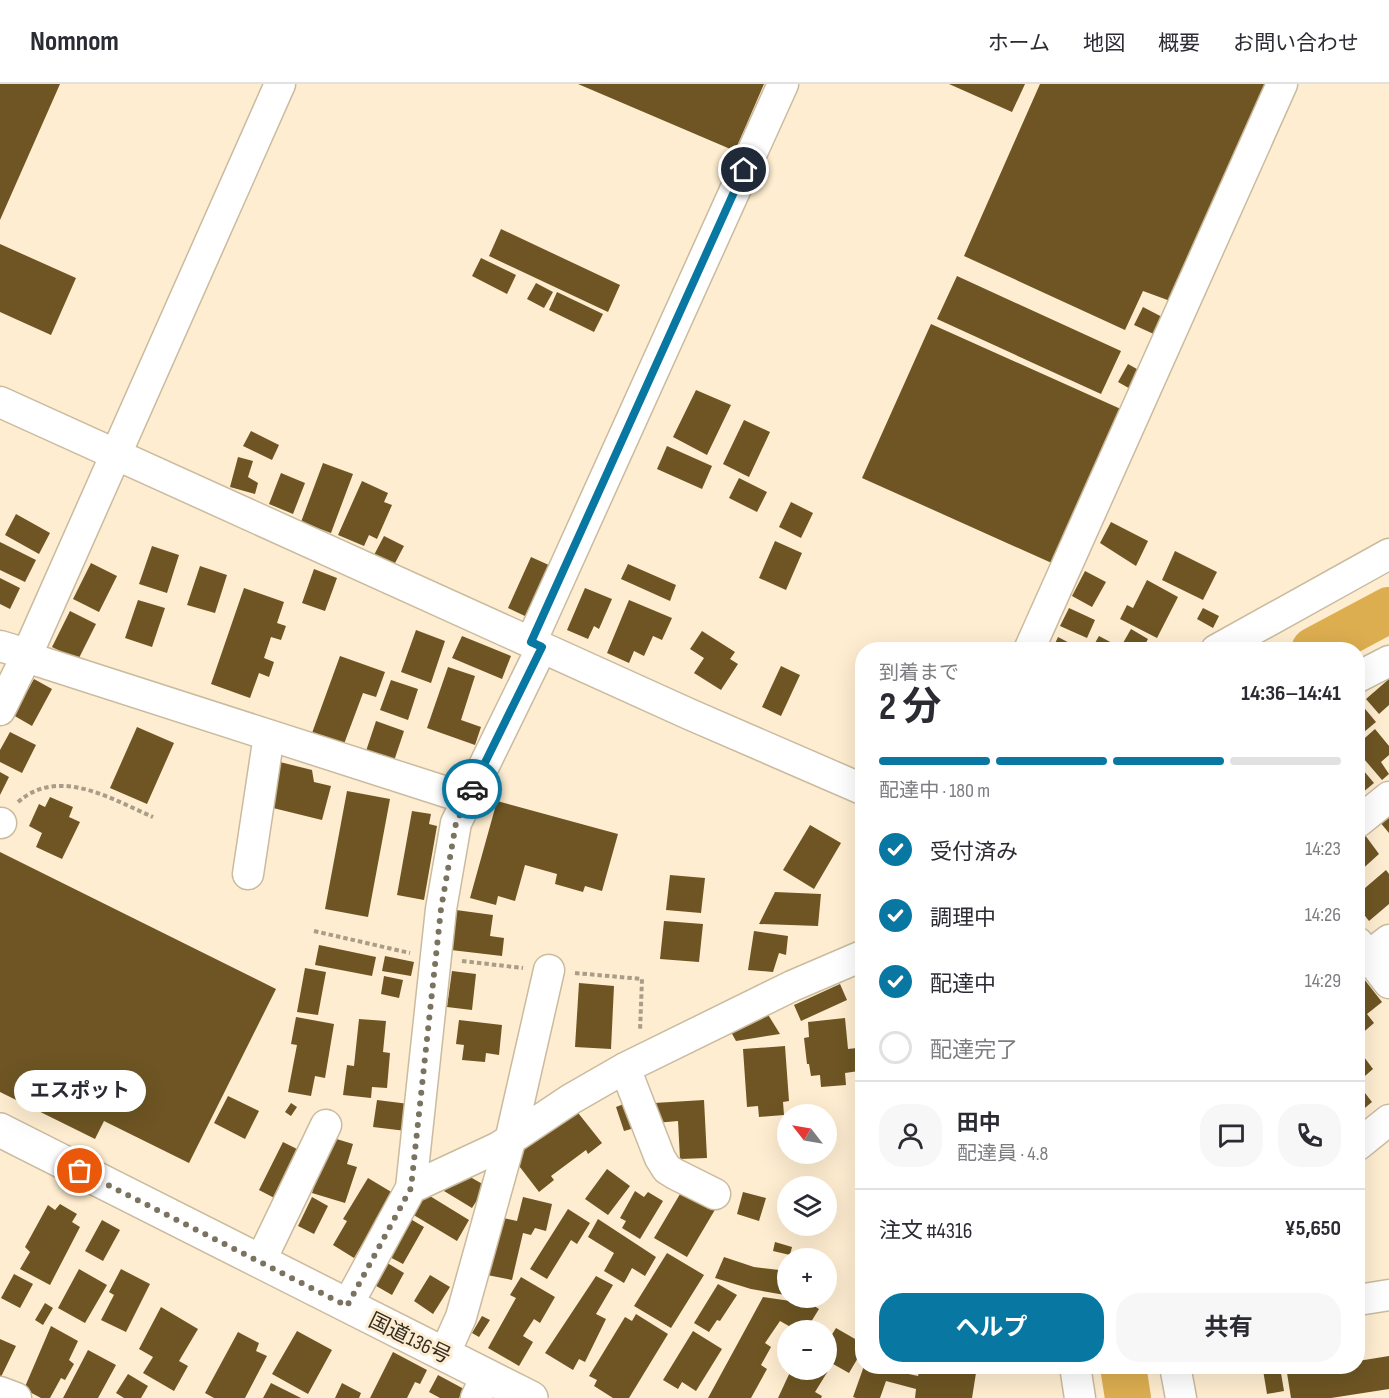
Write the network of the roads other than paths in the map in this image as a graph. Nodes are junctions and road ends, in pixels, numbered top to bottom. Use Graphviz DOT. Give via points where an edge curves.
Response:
graph roads {
  1 [pos="280,84"];
  2 [pos="783,84"];
  3 [pos="1282,84"];
  4 [pos="0,402"];
  5 [pos="115,455"];
  6 [pos="1389,554"];
  7 [pos="1033,642"];
  8 [pos="1230,642"];
  9 [pos="537,645"];
  10 [pos="18,652"];
  11 [pos="1389,661"];
  12 [pos="1365,673"];
  13 [pos="1,703"];
  14 [pos="269,735"];
  15 [pos="855,786"];
  16 [pos="1389,797"];
  17 [pos="468,799"];
  18 [pos="1365,816"];
  19 [pos="248,874"];
  20 [pos="1368,951"];
  21 [pos="855,959"];
  22 [pos="549,970"];
  23 [pos="1389,982"];
  24 [pos="632,1065"];
  25 [pos="1389,1120"];
  26 [pos="327,1125"];
  27 [pos="0,1130"];
  28 [pos="1365,1139"];
  29 [pos="510,1141"];
  30 [pos="411,1188"];
  31 [pos="715,1194"];
  32 [pos="260,1262"];
  33 [pos="1389,1295"];
  34 [pos="1365,1299"];
  35 [pos="347,1306"];
  36 [pos="444,1355"];
  37 [pos="1076,1374"];
  38 [pos="1176,1374"];
  39 [pos="481,1387"];
  40 [pos="0,1392"];
  41 [pos="16,1398"];
  42 [pos="531,1398"];
  43 [pos="1080,1398"];
  44 [pos="1181,1398"];
  1 -- 5 [label="street"];
  2 -- 9 [label="street"];
  3 -- 7 [label="street"];
  4 -- 5 [label="street"];
  5 -- 9 [label="street"];
  5 -- 10 [label="street"];
  6 -- 8 [label="street"];
  9 -- 15 [label="street"];
  9 -- 17 [label="street"];
  10 -- 13 [label="street"];
  10 -- 14 [label="street"];
  11 -- 12 [label="street"];
  14 -- 17 [label="street"];
  14 -- 19 [label="street"];
  16 -- 18 [label="street"];
  17 -- 30 [label="street" via="456,823 436,959"];
  20 -- 23 [label="street"];
  21 -- 24 [label="street"];
  22 -- 29 [label="street"];
  24 -- 29 [label="street" via="571,1099"];
  24 -- 31 [label="street" via="660,1158 667,1169"];
  25 -- 28 [label="street"];
  26 -- 32 [label="street"];
  27 -- 32 [label="highway, 国道136号"];
  29 -- 30 [label="street"];
  29 -- 36 [label="street" via="461,1317"];
  30 -- 35 [label="street"];
  32 -- 35 [label="highway, 国道136号"];
  33 -- 34 [label="street"];
  35 -- 36 [label="highway, 国道136号"];
  36 -- 39 [label="highway, 国道136号"];
  37 -- 43 [label="street"];
  38 -- 44 [label="street"];
  39 -- 42 [label="highway, 国道136号"];
  40 -- 41 [label="street"];
}
